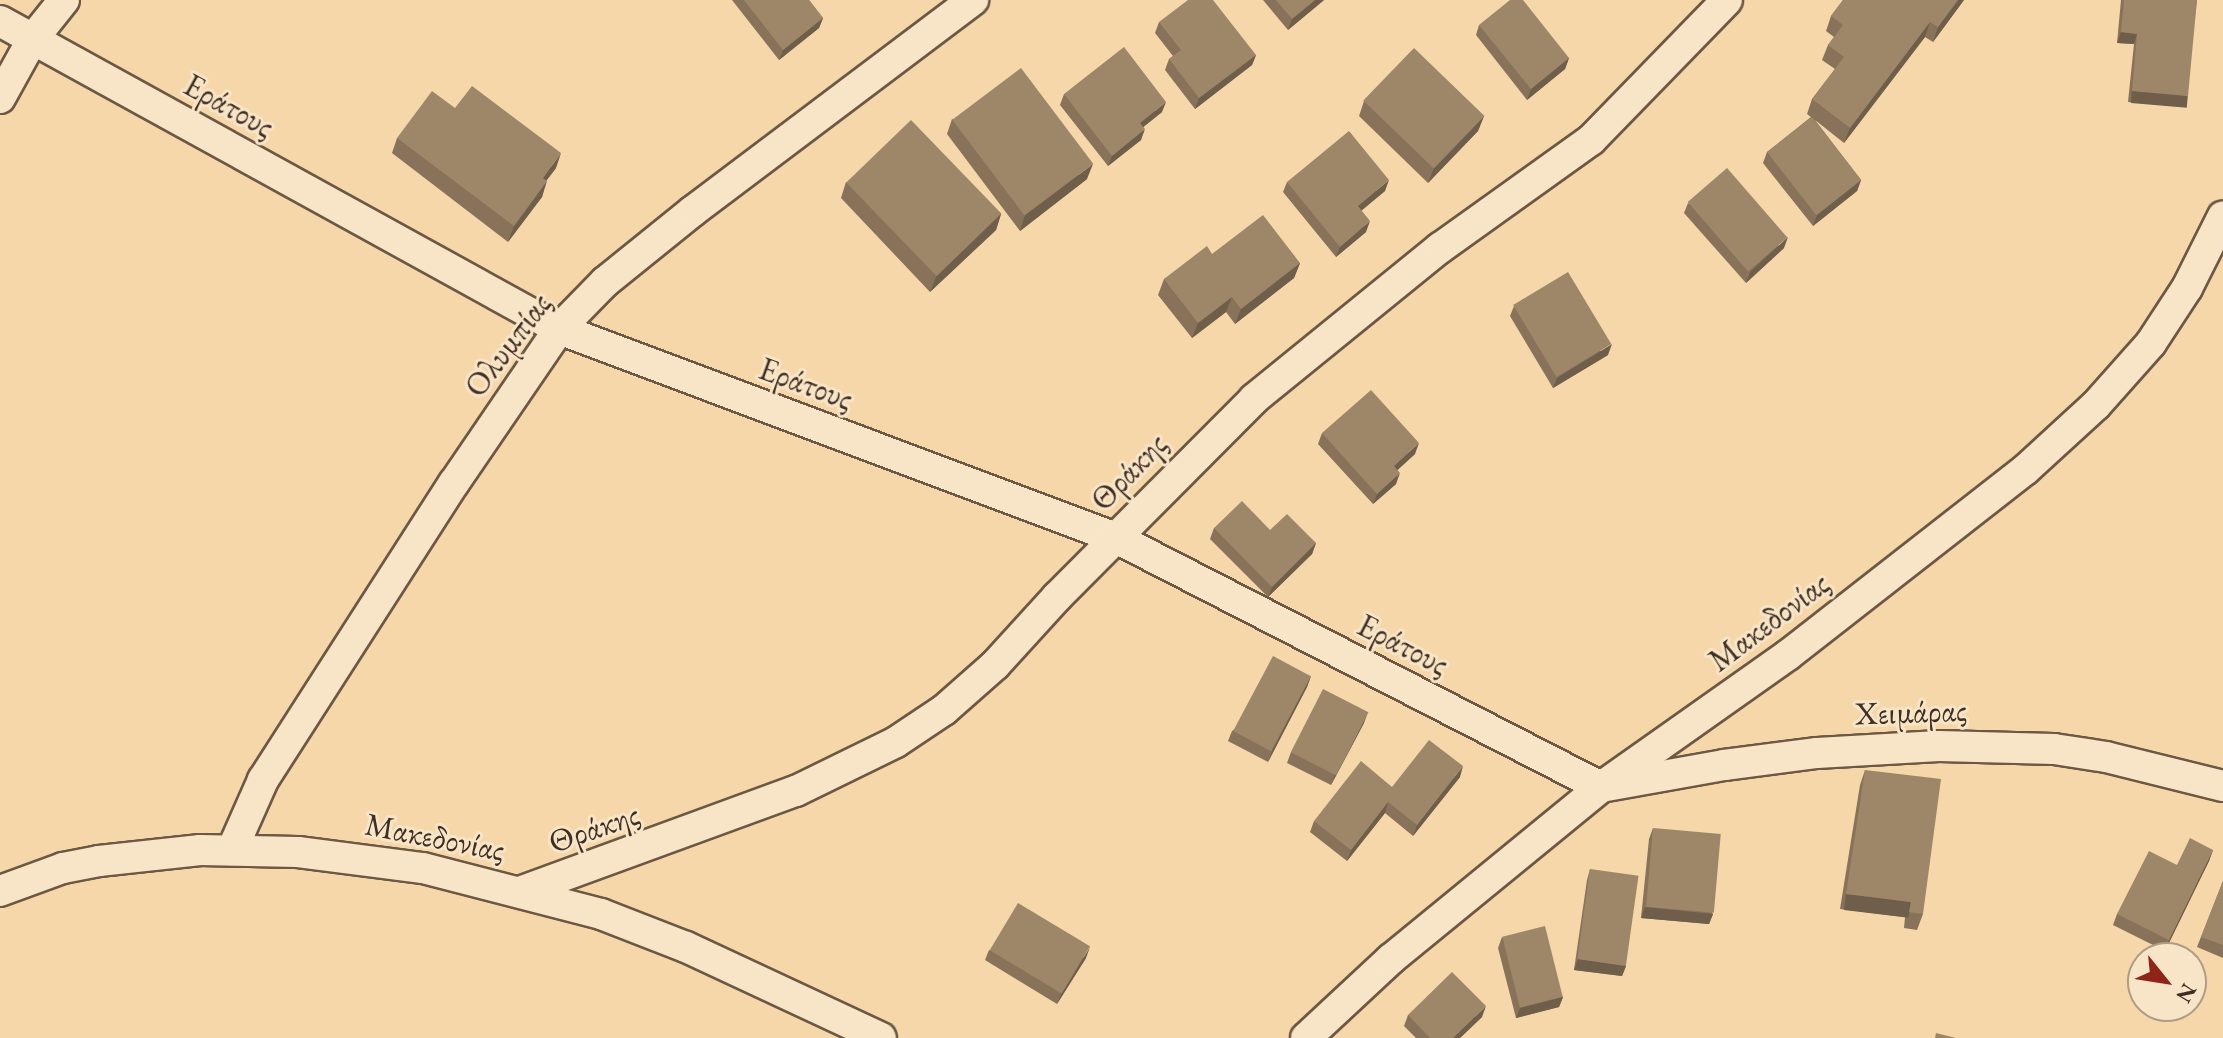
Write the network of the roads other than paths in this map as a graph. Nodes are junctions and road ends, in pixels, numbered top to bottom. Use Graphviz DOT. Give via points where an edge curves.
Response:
graph roads {
  1 [pos="64,0"];
  2 [pos="973,0"];
  3 [pos="1727,0"];
  4 [pos="0,21"];
  5 [pos="32,40"];
  6 [pos="0,98"];
  7 [pos="2223,216"];
  8 [pos="559,329"];
  9 [pos="1116,538"];
  10 [pos="2223,786"];
  11 [pos="1601,787"];
  12 [pos="232,850"];
  13 [pos="0,891"];
  14 [pos="522,891"];
  15 [pos="881,1038"];
  16 [pos="1306,1038"];
  1 -- 5 [label="street"];
  2 -- 8 [label="street, Ολυμπίας" via="693,211 605,282"];
  3 -- 9 [label="street, Θράκης" via="1591,140 1440,248 1254,399"];
  4 -- 5 [label="street, Εράτους"];
  5 -- 6 [label="street"];
  5 -- 8 [label="street, Εράτους"];
  7 -- 11 [label="street, Μακεδονίας" via="2187,288 2151,343 2025,470 1788,655"];
  8 -- 9 [label="street, Εράτους"];
  8 -- 12 [label="street, Ολυμπίας" via="263,780"];
  9 -- 11 [label="street, Εράτους"];
  9 -- 14 [label="street, Θράκης" via="995,665 944,710 896,742 796,791"];
  10 -- 11 [label="street, Χειμάρας" via="2054,749 1939,746 1817,753"];
  11 -- 16 [label="street, Μακεδονίας" via="1391,959"];
  12 -- 13 [label="street, Μακεδονίας" via="99,861"];
  12 -- 14 [label="street, Μακεδονίας" via="352,857"];
  14 -- 15 [label="street, Μακεδονίας" via="686,947"];
}
